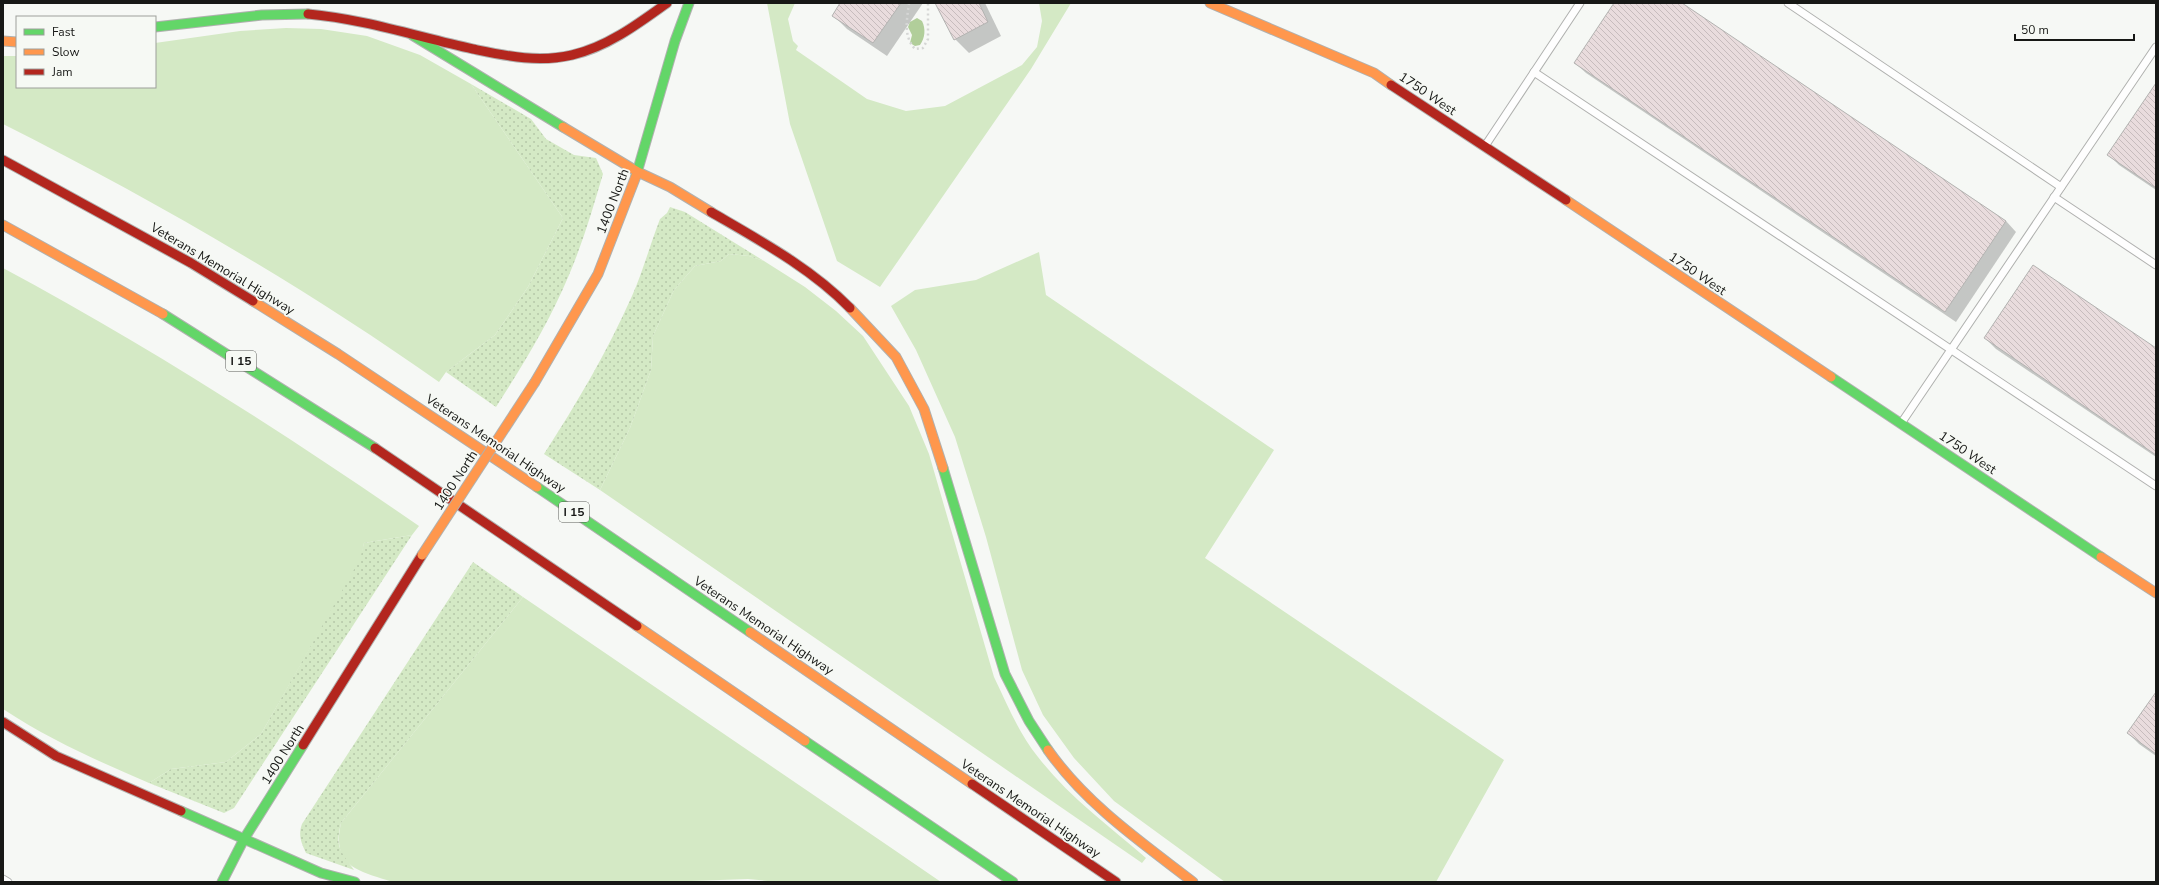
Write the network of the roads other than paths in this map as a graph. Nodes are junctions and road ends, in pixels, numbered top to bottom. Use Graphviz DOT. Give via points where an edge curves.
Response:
graph roads {
  1 [pos="667,3"];
  2 [pos="689,3"];
  3 [pos="1210,3"];
  4 [pos="1580,3"];
  5 [pos="1788,3"];
  6 [pos="1232,6"];
  7 [pos="156,27"];
  8 [pos="412,35"];
  9 [pos="3,41"];
  10 [pos="16,42"];
  11 [pos="2156,46"];
  12 [pos="1534,72"];
  13 [pos="1485,147"];
  14 [pos="3,160"];
  15 [pos="638,172"];
  16 [pos="2061,188"];
  17 [pos="2054,197"];
  18 [pos="3,226"];
  19 [pos="2156,265"];
  20 [pos="1952,349"];
  21 [pos="1901,423"];
  22 [pos="2156,486"];
  23 [pos="2156,593"];
  24 [pos="3,722"];
  25 [pos="244,839"];
  26 [pos="3,879"];
  27 [pos="8,882"];
  28 [pos="222,882"];
  29 [pos="355,882"];
  30 [pos="1014,882"];
  31 [pos="1116,882"];
  32 [pos="1193,882"];
  1 -- 8 [label="main road" via="634,27 607,42 558,58 516,59"];
  2 -- 15 [label="main road, 1400 North" via="675,41"];
  3 -- 6 [label="main road, 1750 West"];
  4 -- 12 [label="lane"];
  5 -- 16 [label="lane"];
  6 -- 13 [label="main road, 1750 West" via="1374,73"];
  7 -- 8 [label="main road" via="277,13 327,16 372,23"];
  8 -- 15 [label="main road"];
  9 -- 10 [label="main road"];
  11 -- 16 [label="lane"];
  12 -- 13 [label="lane"];
  12 -- 20 [label="lane"];
  13 -- 21 [label="main road, 1750 West"];
  14 -- 31 [label="main road, Veterans Memorial Highway / I 15" via="191,263 338,354"];
  15 -- 25 [label="main road, 1400 North, bridge" via="598,274 535,382 422,555"];
  15 -- 32 [label="main road" via="670,187 774,249 837,295 896,357 924,409 1005,674 1029,721 1063,772 1107,815"];
  16 -- 17 [label="lane"];
  17 -- 19 [label="lane"];
  17 -- 20 [label="lane"];
  18 -- 30 [label="main road, I 15" via="157,310 269,378 469,510"];
  20 -- 21 [label="lane"];
  20 -- 22 [label="lane"];
  21 -- 23 [label="main road, 1750 West"];
  24 -- 25 [label="main road" via="56,756"];
  25 -- 28 [label="main road, 1400 North"];
  25 -- 29 [label="main road" via="321,873"];
  26 -- 27 [label="lane"];
}
